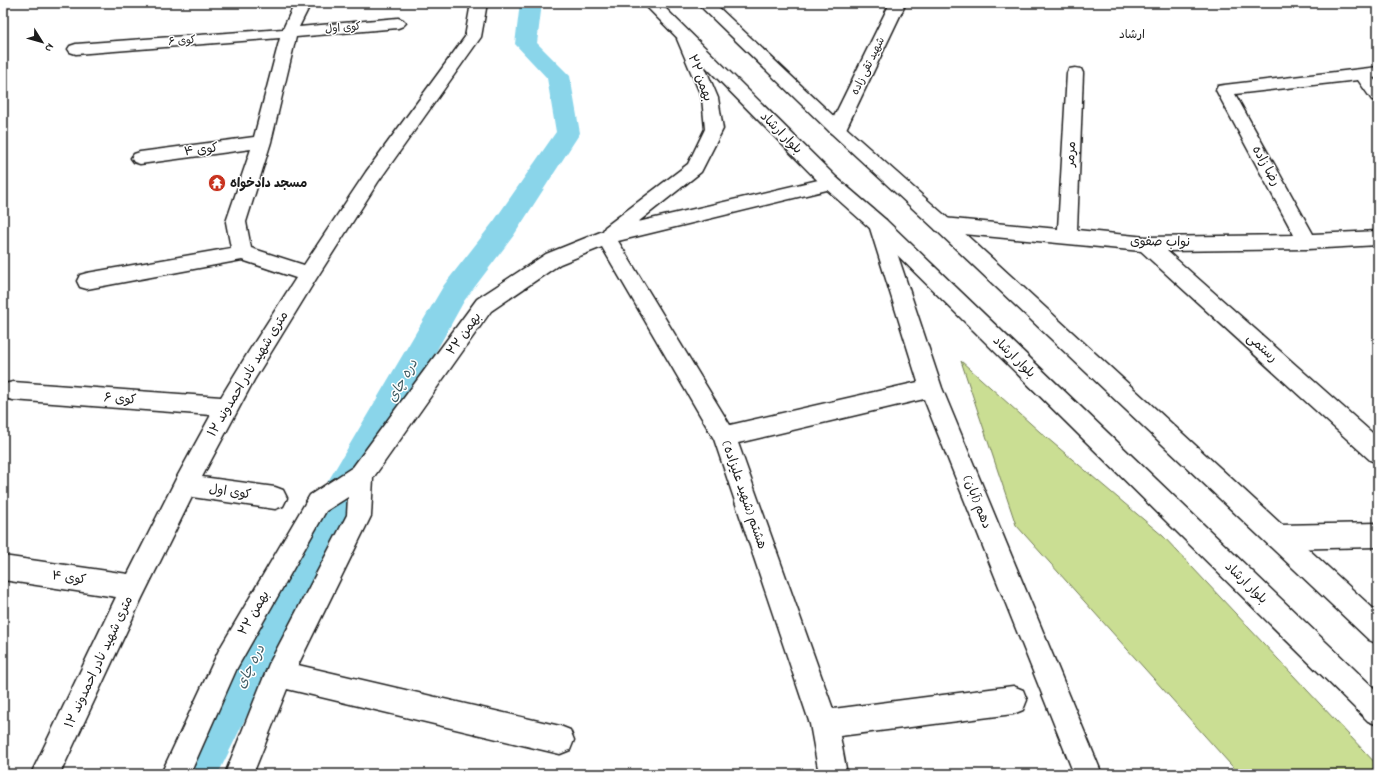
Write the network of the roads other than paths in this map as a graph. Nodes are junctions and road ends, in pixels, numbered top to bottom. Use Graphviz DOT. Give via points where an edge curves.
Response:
graph roads {
  1 [pos="303,3"];
  2 [pos="478,3"];
  3 [pos="651,3"];
  4 [pos="705,3"];
  5 [pos="898,3"];
  6 [pos="398,23"];
  7 [pos="289,34"];
  8 [pos="686,39"];
  9 [pos="76,49"];
  10 [pos="1075,72"];
  11 [pos="1371,73"];
  12 [pos="1378,96"];
  13 [pos="837,130"];
  14 [pos="262,142"];
  15 [pos="140,158"];
  16 [pos="831,183"];
  17 [pos="879,225"];
  18 [pos="943,225"];
  19 [pos="1067,236"];
  20 [pos="606,237"];
  21 [pos="1378,238"];
  22 [pos="1308,242"];
  23 [pos="1146,244"];
  24 [pos="242,253"];
  25 [pos="309,274"];
  26 [pos="87,281"];
  27 [pos="931,388"];
  28 [pos="12,391"];
  29 [pos="227,407"];
  30 [pos="724,436"];
  31 [pos="1378,453"];
  32 [pos="361,475"];
  33 [pos="186,485"];
  34 [pos="275,498"];
  35 [pos="1378,534"];
  36 [pos="1279,537"];
  37 [pos="3,568"];
  38 [pos="134,587"];
  39 [pos="1378,631"];
  40 [pos="279,674"];
  41 [pos="1013,700"];
  42 [pos="1378,712"];
  43 [pos="824,724"];
  44 [pos="560,740"];
  45 [pos="45,774"];
  46 [pos="175,774"];
  47 [pos="239,774"];
  48 [pos="833,774"];
  49 [pos="1088,774"];
  1 -- 7 [label="street"];
  2 -- 25 [label="street, ۱۲ متری شهید نادر احمدوند" via="473,37 372,177"];
  3 -- 8 [label="street, بلوار ارشاد"];
  4 -- 13 [label="street"];
  5 -- 13 [label="street, شهید تقی زاده"];
  6 -- 7 [label="street, کوی اول"];
  7 -- 9 [label="street, کوی ۶"];
  7 -- 14 [label="street"];
  8 -- 16 [label="street, بلوار ارشاد"];
  8 -- 20 [label="street, ۲۲ بهمن" via="710,98 714,129 695,168"];
  10 -- 19 [label="street, مرمر"];
  11 -- 12 [label="street"];
  11 -- 22 [label="street, رضا زاده" via="1224,90"];
  13 -- 18 [label="street"];
  14 -- 15 [label="street, کوی ۴"];
  14 -- 24 [label="street" via="236,222"];
  16 -- 17 [label="street, بلوار ارشاد"];
  16 -- 20 [label="street, ۲۲ بهمن"];
  17 -- 27 [label="street, دهم (آبان)"];
  17 -- 42 [label="street, بلوار ارشاد"];
  18 -- 19 [label="street, نواب صفوی"];
  18 -- 36 [label="street"];
  19 -- 23 [label="street, نواب صفوی"];
  20 -- 30 [label="street, هشتم (شهید علیزاده)"];
  20 -- 32 [label="street, ۲۲ بهمن" via="553,259 484,305"];
  21 -- 22 [label="street, نواب صفوی"];
  22 -- 23 [label="street, نواب صفوی"];
  23 -- 31 [label="street, رستمی"];
  24 -- 25 [label="street"];
  24 -- 26 [label="street"];
  25 -- 29 [label="street, ۱۲ متری شهید نادر احمدوند"];
  27 -- 30 [label="street"];
  27 -- 49 [label="street, دهم (آبان)"];
  28 -- 29 [label="street, کوی ۶"];
  29 -- 33 [label="street, ۱۲ متری شهید نادر احمدوند"];
  30 -- 43 [label="street, هشتم (شهید علیزاده)"];
  32 -- 40 [label="street" via="359,516"];
  32 -- 46 [label="street, ۲۲ بهمن" via="318,503 228,659"];
  33 -- 34 [label="street, کوی اول"];
  33 -- 38 [label="street, ۱۲ متری شهید نادر احمدوند"];
  35 -- 36 [label="street"];
  36 -- 39 [label="street"];
  37 -- 38 [label="street, کوی ۴"];
  38 -- 45 [label="street, ۱۲ متری شهید نادر احمدوند"];
  40 -- 44 [label="street"];
  40 -- 47 [label="street"];
  41 -- 43 [label="street"];
  43 -- 48 [label="street, هشتم (شهید علیزاده)"];
}
